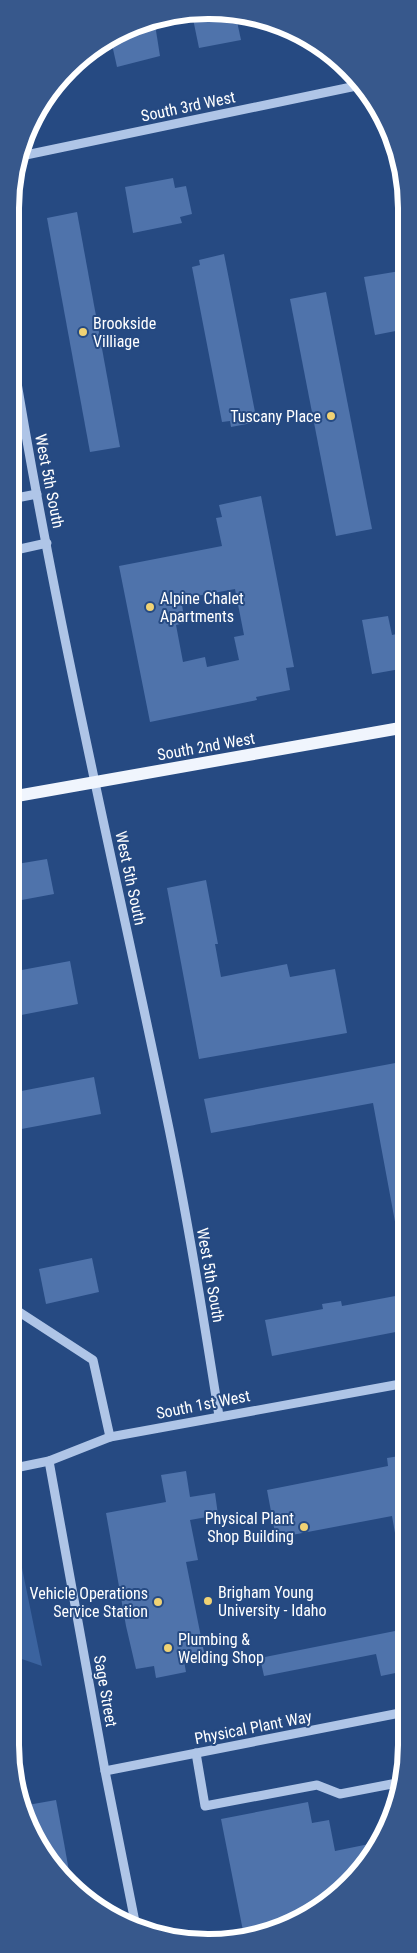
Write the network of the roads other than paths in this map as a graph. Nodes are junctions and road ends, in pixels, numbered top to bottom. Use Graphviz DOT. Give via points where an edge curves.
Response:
graph roads {
  1 [pos="354,87"];
  2 [pos="27,155"];
  3 [pos="19,393"];
  4 [pos="37,494"];
  5 [pos="19,497"];
  6 [pos="47,544"];
  7 [pos="19,549"];
  8 [pos="398,728"];
  9 [pos="94,782"];
  10 [pos="19,796"];
  11 [pos="19,1312"];
  12 [pos="398,1384"];
  13 [pos="219,1416"];
  14 [pos="110,1437"];
  15 [pos="49,1461"];
  16 [pos="19,1467"];
  17 [pos="398,1713"];
  18 [pos="196,1753"];
  19 [pos="106,1771"];
  20 [pos="395,1783"];
  21 [pos="135,1919"];
  1 -- 2 [label="street, South 3rd West"];
  3 -- 4 [label="street, West 5th South"];
  4 -- 5 [label="street"];
  4 -- 6 [label="street, West 5th South"];
  6 -- 7 [label="street"];
  6 -- 9 [label="street, West 5th South"];
  8 -- 9 [label="main road, South 2nd West"];
  9 -- 10 [label="main road, South 2nd West"];
  9 -- 13 [label="street, West 5th South" via="166,1116"];
  11 -- 14 [label="street" via="94,1360"];
  12 -- 13 [label="street, South 1st West"];
  13 -- 14 [label="street, South 1st West"];
  14 -- 15 [label="street, South 1st West"];
  15 -- 16 [label="street, South 1st West"];
  15 -- 19 [label="street, Sage Street"];
  17 -- 18 [label="street, Physical Plant Way"];
  18 -- 19 [label="street, Physical Plant Way"];
  18 -- 20 [label="street" via="205,1806 317,1785 340,1794"];
  19 -- 21 [label="street, Sage Street"];
}
